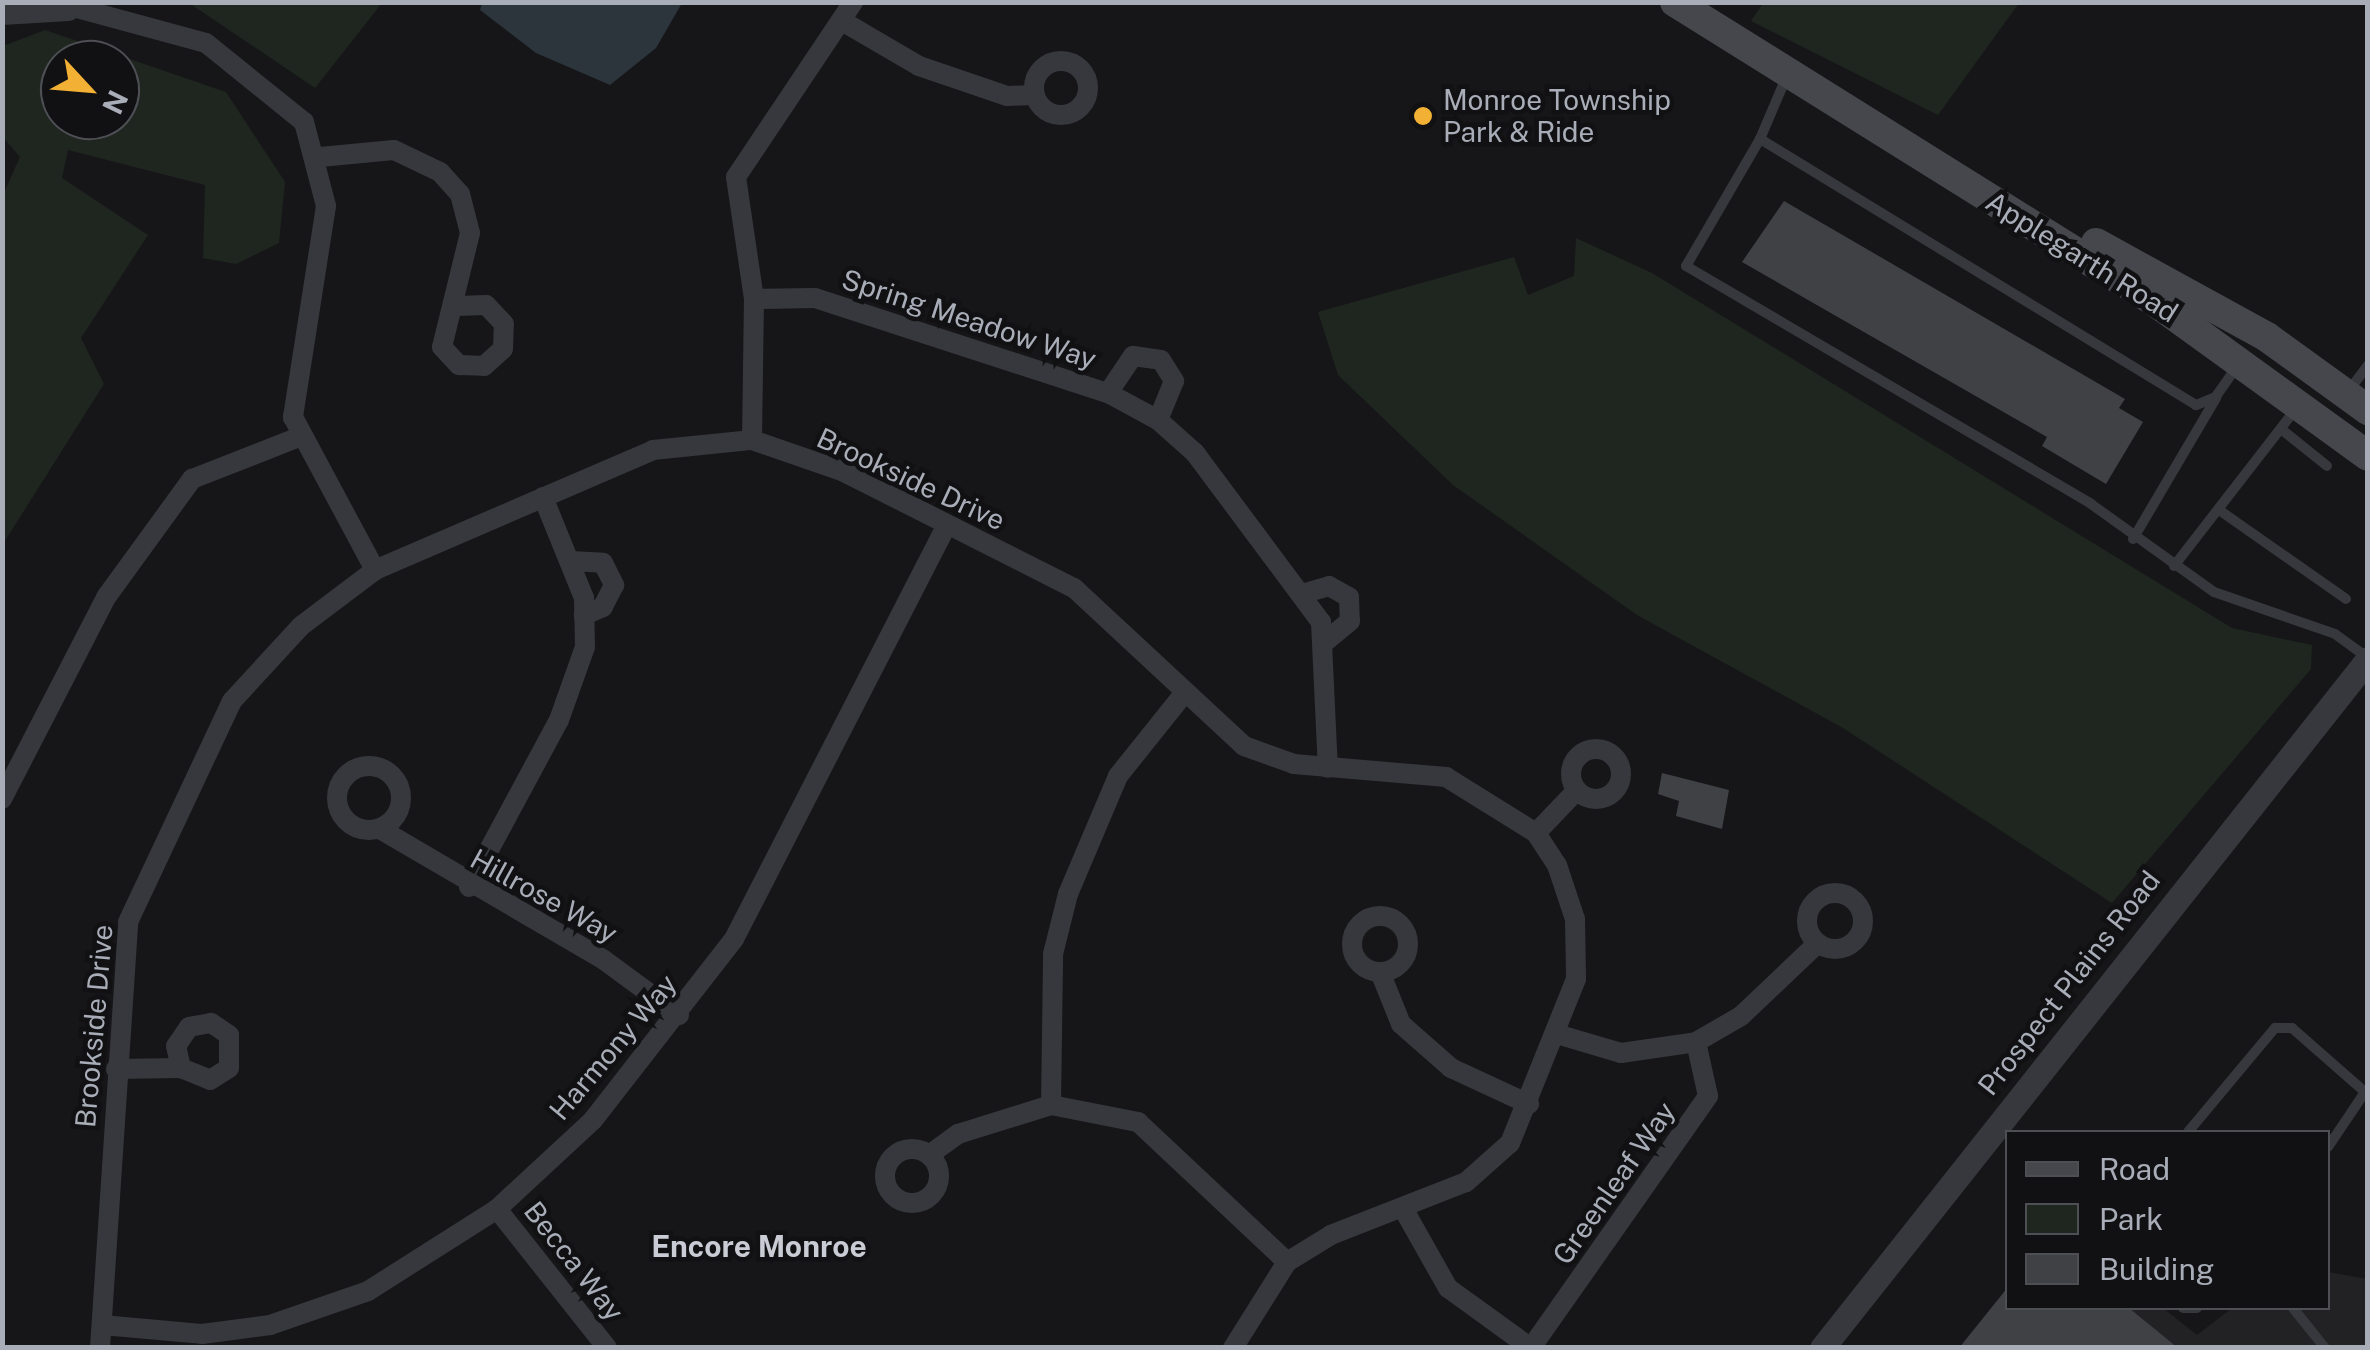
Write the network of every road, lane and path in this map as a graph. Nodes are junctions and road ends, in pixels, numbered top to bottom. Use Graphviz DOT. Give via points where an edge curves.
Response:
graph roads {
  1 [pos="55,2"];
  2 [pos="854,2"];
  3 [pos="1675,2"];
  4 [pos="81,10"];
  5 [pos="129,10"];
  6 [pos="2,15"];
  7 [pos="842,21"];
  8 [pos="1787,72"];
  9 [pos="1034,95"];
  10 [pos="1760,139"];
  11 [pos="320,156"];
  12 [pos="754,298"];
  13 [pos="456,306"];
  14 [pos="2241,360"];
  15 [pos="2368,365"];
  16 [pos="1108,393"];
  17 [pos="2216,397"];
  18 [pos="2357,402"];
  19 [pos="2300,404"];
  20 [pos="1158,420"];
  21 [pos="2281,429"];
  22 [pos="299,437"];
  23 [pos="752,440"];
  24 [pos="2368,456"];
  25 [pos="2327,466"];
  26 [pos="543,497"];
  27 [pos="2219,510"];
  28 [pos="947,525"];
  29 [pos="2133,539"];
  30 [pos="570,561"];
  31 [pos="2174,566"];
  32 [pos="375,570"];
  33 [pos="1305,594"];
  34 [pos="2346,598"];
  35 [pos="584,615"];
  36 [pos="1326,641"];
  37 [pos="2368,658"];
  38 [pos="1183,696"];
  39 [pos="1328,768"];
  40 [pos="1576,790"];
  41 [pos="2,799"];
  42 [pos="380,829"];
  43 [pos="1536,834"];
  44 [pos="469,887"];
  45 [pos="1818,944"];
  46 [pos="1380,972"];
  47 [pos="680,1016"];
  48 [pos="1560,1035"];
  49 [pos="1696,1042"];
  50 [pos="180,1068"];
  51 [pos="116,1069"];
  52 [pos="1051,1104"];
  53 [pos="1529,1104"];
  54 [pos="2190,1130"];
  55 [pos="2330,1144"];
  56 [pos="929,1155"];
  57 [pos="498,1209"];
  58 [pos="1404,1210"];
  59 [pos="1287,1262"];
  60 [pos="2295,1310"];
  61 [pos="102,1325"];
  62 [pos="100,1348"];
  63 [pos="607,1348"];
  64 [pos="1233,1348"];
  65 [pos="1531,1348"];
  66 [pos="1822,1348"];
  67 [pos="2325,1348"];
  1 -- 4 [label="street"];
  2 -- 7 [label="street"];
  3 -- 8 [label="main road, Applegarth Road"];
  4 -- 5 [label="street"];
  4 -- 6 [label="street"];
  5 -- 11 [label="street" via="227,56 290,104"];
  7 -- 9 [label="street" via="919,66"];
  7 -- 12 [label="street" via="736,177"];
  8 -- 10 [label="lane"];
  8 -- 14 [label="main road, Applegarth Road"];
  8 -- 18 [label="main road, Applegarth Road" via="2267,336"];
  10 -- 17 [label="lane" via="2196,405"];
  10 -- 29 [label="lane" via="1689,256 1691,273 1728,285"];
  11 -- 13 [label="street" via="394,150 440,172 460,194 470,233"];
  11 -- 22 [label="street" via="326,206 292,394"];
  12 -- 16 [label="street, Spring Meadow Way" via="815,298"];
  12 -- 23 [label="street"];
  14 -- 17 [label="lane"];
  14 -- 19 [label="main road, Applegarth Road"];
  15 -- 18 [label="lane"];
  16 -- 20 [label="street, Spring Meadow Way"];
  16 -- 20 [label="street, Spring Meadow Way" via="1133,356 1161,360 1174,381"];
  17 -- 29 [label="lane"];
  19 -- 21 [label="lane"];
  19 -- 24 [label="main road, Applegarth Road"];
  20 -- 33 [label="street, Spring Meadow Way"];
  21 -- 25 [label="lane"];
  21 -- 27 [label="lane"];
  22 -- 32 [label="street"];
  22 -- 41 [label="street" via="192,479 107,596"];
  23 -- 26 [label="street, Brookside Drive" via="653,450"];
  23 -- 28 [label="street, Brookside Drive" via="842,471"];
  26 -- 30 [label="street"];
  26 -- 32 [label="street, Brookside Drive"];
  27 -- 31 [label="lane"];
  27 -- 34 [label="lane"];
  28 -- 38 [label="street, Brookside Drive" via="1074,588"];
  28 -- 47 [label="street, Harmony Way" via="734,939"];
  29 -- 31 [label="lane"];
  30 -- 35 [label="street"];
  30 -- 35 [label="street" via="592,558 611,573 612,596"];
  31 -- 37 [label="lane"];
  32 -- 51 [label="street, Brookside Drive" via="260,665 212,735 137,890"];
  33 -- 36 [label="street, Spring Meadow Way"];
  33 -- 36 [label="street" via="1329,586 1349,597 1350,621"];
  35 -- 44 [label="street" via="578,681"];
  36 -- 39 [label="street, Spring Meadow Way"];
  37 -- 66 [label="street, Prospect Plains Road"];
  38 -- 39 [label="street, Brookside Drive" via="1244,746"];
  38 -- 52 [label="street" via="1118,776 1068,894 1054,954"];
  39 -- 43 [label="street, Brookside Drive" via="1446,777"];
  40 -- 43 [label="street"];
  42 -- 44 [label="street, Hillrose Way"];
  43 -- 48 [label="street" via="1575,918 1576,979"];
  44 -- 47 [label="street, Hillrose Way" via="604,960"];
  45 -- 49 [label="street" via="1741,1016"];
  46 -- 53 [label="street" via="1401,1024 1451,1068"];
  47 -- 57 [label="street, Harmony Way" via="594,1120"];
  48 -- 49 [label="street" via="1622,1054"];
  48 -- 53 [label="street"];
  49 -- 65 [label="street, Greenleaf Way" via="1708,1096"];
  50 -- 51 [label="street"];
  51 -- 61 [label="street, Brookside Drive"];
  52 -- 56 [label="street" via="958,1134"];
  52 -- 59 [label="street" via="1138,1122"];
  53 -- 58 [label="street" via="1489,1165"];
  54 -- 55 [label="lane" via="2275,1028 2292,1028 2365,1092"];
  57 -- 61 [label="street, Harmony Way" via="368,1290 270,1324 202,1334"];
  57 -- 63 [label="street, Becca Way"];
  58 -- 59 [label="street" via="1331,1234"];
  58 -- 65 [label="street" via="1448,1288"];
  59 -- 64 [label="street"];
  60 -- 67 [label="lane"];
  61 -- 62 [label="street, Brookside Drive"];
}
